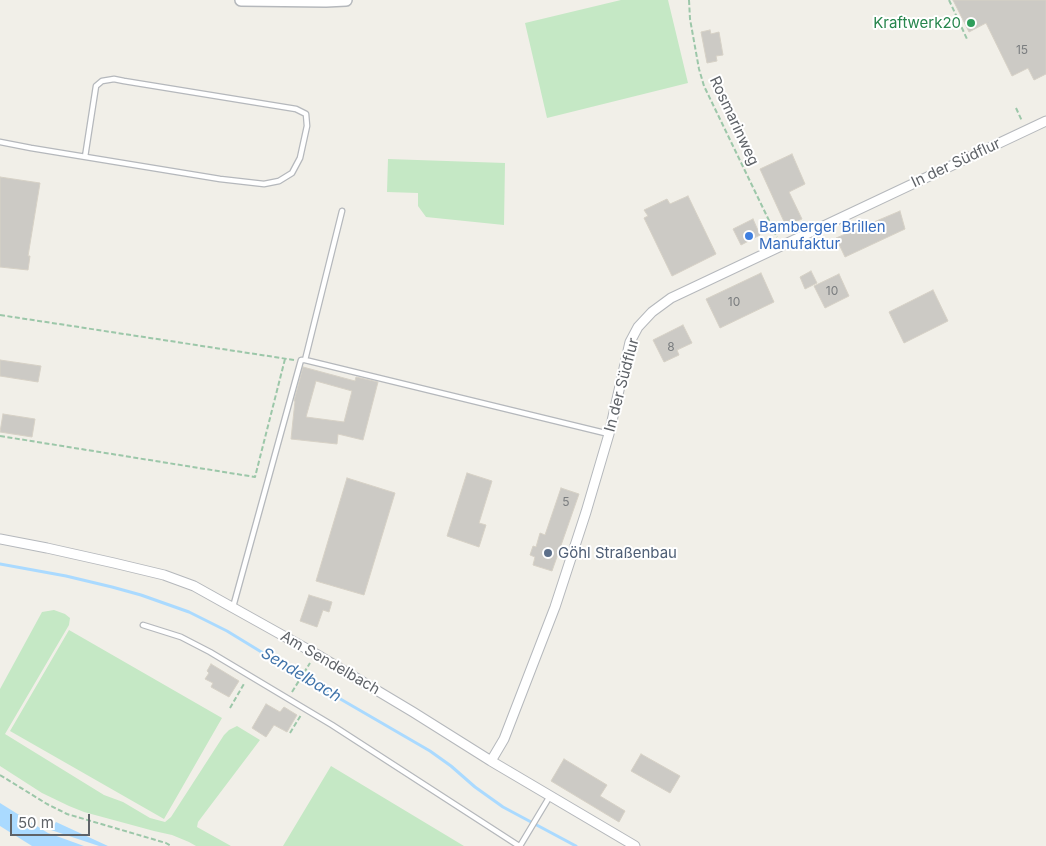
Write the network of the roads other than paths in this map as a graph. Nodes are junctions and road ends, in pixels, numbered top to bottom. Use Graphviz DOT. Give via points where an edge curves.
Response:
graph roads {
  1 [pos="241,0"];
  2 [pos="346,0"];
  3 [pos="1046,121"];
  4 [pos="0,142"];
  5 [pos="85,157"];
  6 [pos="342,211"];
  7 [pos="303,360"];
  8 [pos="609,434"];
  9 [pos="0,539"];
  10 [pos="233,607"];
  11 [pos="143,624"];
  12 [pos="492,761"];
  13 [pos="550,796"];
  14 [pos="520,846"];
  15 [pos="635,846"];
  1 -- 2 [label="street"];
  3 -- 8 [label="street, In der Südflur" via="671,298 638,327 630,342"];
  4 -- 5 [label="lane"];
  5 -- 5 [label="lane" via="264,184 279,181 292,173 300,158 307,126 306,114 296,109 114,79 102,81 96,86"];
  6 -- 7 [label="lane"];
  7 -- 8 [label="lane"];
  7 -- 10 [label="lane"];
  8 -- 12 [label="street, In der Südflur" via="555,607 504,739"];
  9 -- 10 [label="street, Am Sendelbach" via="164,575 194,586"];
  10 -- 12 [label="street, Am Sendelbach"];
  11 -- 14 [label="lane" via="181,637 210,652 332,725"];
  12 -- 13 [label="street, Am Sendelbach"];
  13 -- 14 [label="lane"];
  13 -- 15 [label="street, Am Sendelbach"];
}
